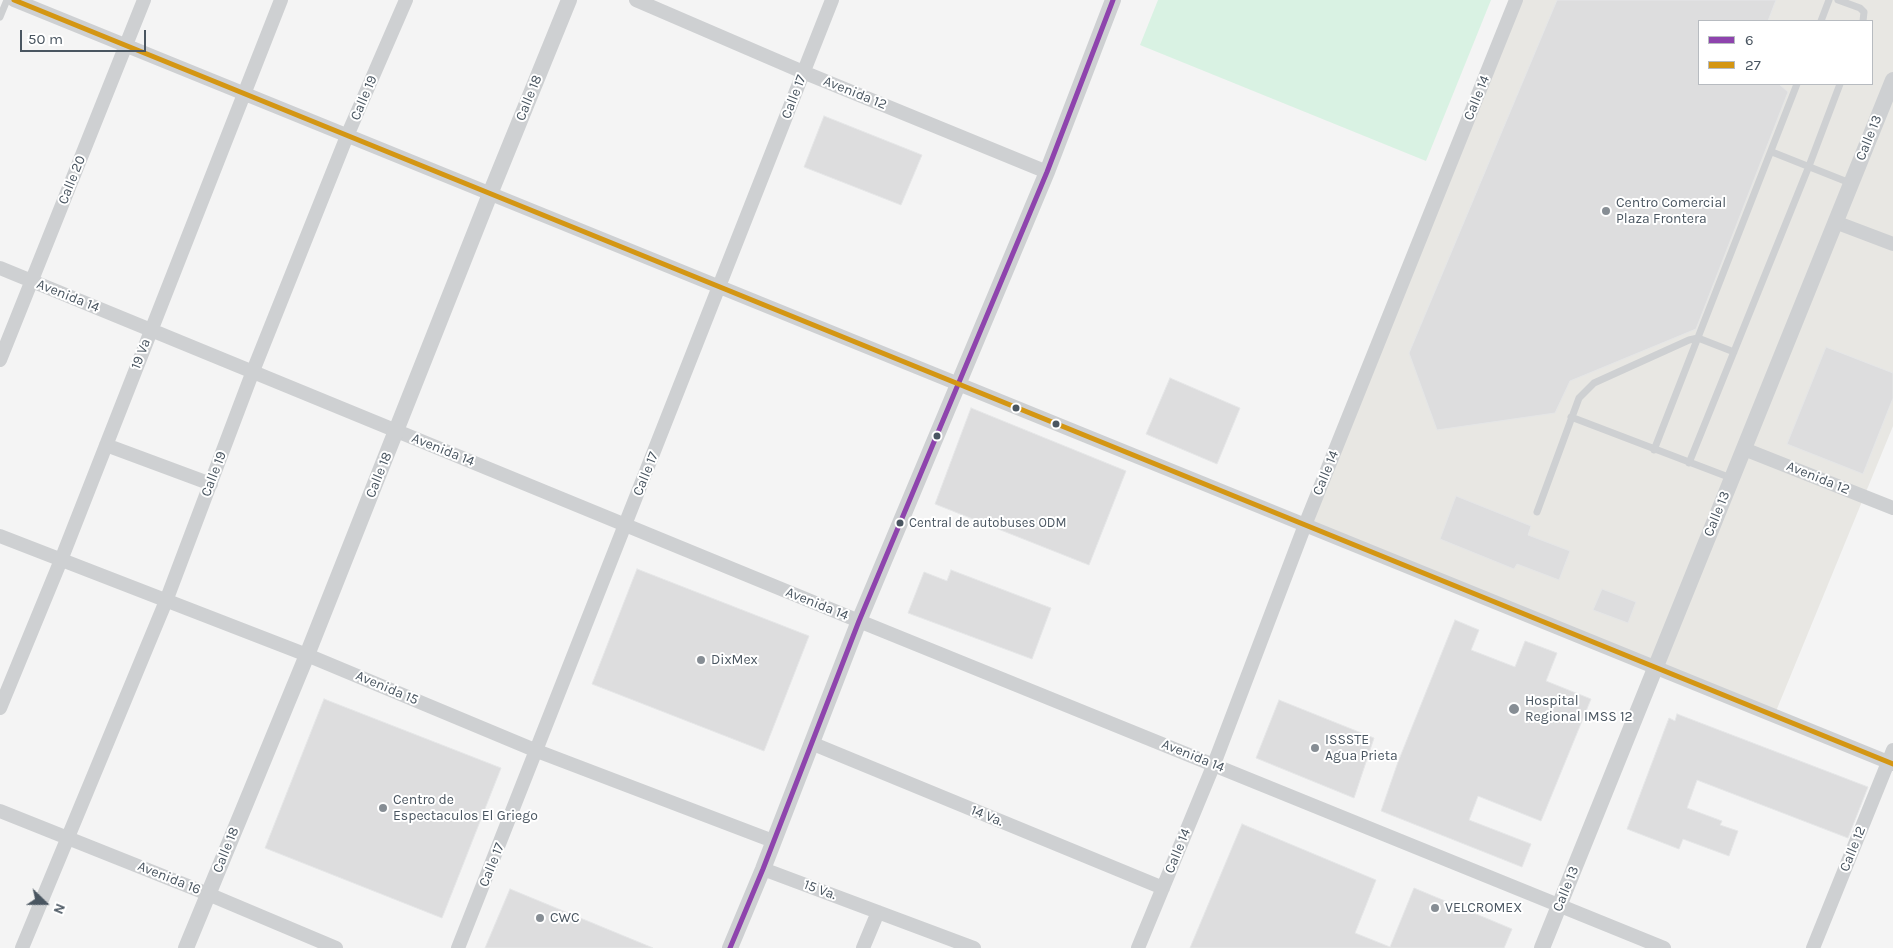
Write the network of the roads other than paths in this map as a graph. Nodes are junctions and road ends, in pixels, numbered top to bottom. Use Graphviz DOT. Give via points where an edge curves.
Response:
graph roads {
  1 [pos="7,0"];
  2 [pos="14,0"];
  3 [pos="144,0"];
  4 [pos="281,0"];
  5 [pos="406,0"];
  6 [pos="569,0"];
  7 [pos="636,0"];
  8 [pos="832,0"];
  9 [pos="1113,0"];
  10 [pos="1516,0"];
  11 [pos="1829,0"];
  12 [pos="1838,0"];
  13 [pos="0,17"];
  14 [pos="1820,20"];
  15 [pos="1863,20"];
  16 [pos="126,46"];
  17 [pos="803,72"];
  18 [pos="1893,80"];
  19 [pos="1797,85"];
  20 [pos="1840,85"];
  21 [pos="244,94"];
  22 [pos="347,136"];
  23 [pos="1772,152"];
  24 [pos="1810,166"];
  25 [pos="1047,172"];
  26 [pos="1851,183"];
  27 [pos="490,194"];
  28 [pos="1835,222"];
  29 [pos="1893,244"];
  30 [pos="0,268"];
  31 [pos="31,281"];
  32 [pos="720,288"];
  33 [pos="151,330"];
  34 [pos="1698,338"];
  35 [pos="1734,352"];
  36 [pos="0,360"];
  37 [pos="253,371"];
  38 [pos="959,383"];
  39 [pos="1571,417"];
  40 [pos="397,431"];
  41 [pos="106,445"];
  42 [pos="1744,449"];
  43 [pos="1654,450"];
  44 [pos="1689,463"];
  45 [pos="1732,478"];
  46 [pos="210,484"];
  47 [pos="1893,508"];
  48 [pos="1537,512"];
  49 [pos="626,524"];
  50 [pos="1305,525"];
  51 [pos="0,536"];
  52 [pos="60,560"];
  53 [pos="166,601"];
  54 [pos="859,621"];
  55 [pos="307,655"];
  56 [pos="1655,668"];
  57 [pos="0,708"];
  58 [pos="810,743"];
  59 [pos="537,751"];
  60 [pos="1891,759"];
  61 [pos="1214,764"];
  62 [pos="0,811"];
  63 [pos="67,837"];
  64 [pos="773,841"];
  65 [pos="763,869"];
  66 [pos="1163,888"];
  67 [pos="208,894"];
  68 [pos="1559,906"];
  69 [pos="878,912"];
  70 [pos="22,948"];
  71 [pos="186,948"];
  72 [pos="336,948"];
  73 [pos="458,948"];
  74 [pos="730,948"];
  75 [pos="863,948"];
  76 [pos="974,948"];
  77 [pos="1138,948"];
  78 [pos="1542,948"];
  79 [pos="1664,948"];
  80 [pos="1813,948"];
  1 -- 13 [label="lane"];
  2 -- 16 [label="street"];
  3 -- 16 [label="street, Calle 20"];
  4 -- 21 [label="street, 19 Va"];
  5 -- 22 [label="street, Calle 19"];
  6 -- 27 [label="street, Calle 18"];
  7 -- 17 [label="street, Avenida 12"];
  8 -- 17 [label="street, Calle 17"];
  9 -- 25 [label="street"];
  10 -- 50 [label="street, Calle 14"];
  11 -- 14 [label="lane"];
  12 -- 15 [label="lane" via="1860,8 1864,12"];
  16 -- 21 [label="street"];
  16 -- 31 [label="street, Calle 20"];
  17 -- 25 [label="street, Avenida 12"];
  17 -- 32 [label="street, Calle 17"];
  18 -- 26 [label="street, Calle 13"];
  19 -- 23 [label="lane"];
  20 -- 24 [label="lane"];
  21 -- 22 [label="street"];
  21 -- 33 [label="street, 19 Va"];
  22 -- 27 [label="street"];
  22 -- 37 [label="street, Calle 19"];
  23 -- 24 [label="lane"];
  23 -- 34 [label="lane"];
  24 -- 26 [label="lane"];
  24 -- 35 [label="lane"];
  25 -- 38 [label="street"];
  26 -- 28 [label="street, Calle 13"];
  27 -- 32 [label="street"];
  27 -- 40 [label="street, Calle 18"];
  28 -- 29 [label="street"];
  28 -- 42 [label="street, Calle 13"];
  30 -- 31 [label="street, Avenida 14"];
  31 -- 33 [label="street, Avenida 14"];
  31 -- 36 [label="street, Calle 20"];
  32 -- 38 [label="street"];
  32 -- 49 [label="street, Calle 17"];
  33 -- 37 [label="street, Avenida 14"];
  33 -- 41 [label="street, 19 Va"];
  34 -- 35 [label="lane"];
  34 -- 39 [label="lane" via="1594,383 1579,398"];
  34 -- 43 [label="lane"];
  35 -- 44 [label="lane"];
  37 -- 40 [label="street, Avenida 14"];
  37 -- 46 [label="street, Calle 19"];
  38 -- 50 [label="street"];
  38 -- 54 [label="street"];
  39 -- 43 [label="lane"];
  39 -- 48 [label="lane"];
  40 -- 49 [label="street, Avenida 14"];
  40 -- 55 [label="street, Calle 18"];
  41 -- 46 [label="street"];
  41 -- 52 [label="street, 19 Va"];
  42 -- 45 [label="street, Calle 13"];
  42 -- 47 [label="street, Avenida 12"];
  43 -- 44 [label="lane"];
  44 -- 45 [label="lane"];
  45 -- 56 [label="street, Calle 13"];
  46 -- 53 [label="street, Calle 19"];
  49 -- 54 [label="street, Avenida 14"];
  49 -- 59 [label="street, Calle 17"];
  50 -- 56 [label="street"];
  50 -- 61 [label="street, Calle 14"];
  51 -- 52 [label="street, Avenida 15"];
  52 -- 53 [label="street, Avenida 15"];
  52 -- 57 [label="street, 19 Va"];
  53 -- 55 [label="street, Avenida 15"];
  53 -- 63 [label="street, Calle 19"];
  54 -- 58 [label="street"];
  54 -- 61 [label="street, Avenida 14"];
  55 -- 59 [label="street, Avenida 15"];
  55 -- 67 [label="street, Calle 18"];
  56 -- 60 [label="street"];
  56 -- 68 [label="street, Calle 13"];
  58 -- 64 [label="street"];
  58 -- 66 [label="street, 14 Va."];
  59 -- 64 [label="street, Avenida 15"];
  59 -- 73 [label="street, Calle 17"];
  60 -- 80 [label="street, Calle 12"];
  61 -- 66 [label="street, Calle 14"];
  61 -- 68 [label="street, Avenida 14"];
  62 -- 63 [label="street, Avenida 16"];
  63 -- 67 [label="street, Avenida 16"];
  63 -- 70 [label="street, Calle 19"];
  64 -- 65 [label="street"];
  65 -- 69 [label="street, 15 Va."];
  65 -- 74 [label="street"];
  66 -- 77 [label="street, Calle 14"];
  67 -- 71 [label="street, Calle 18"];
  67 -- 72 [label="street, Avenida 16"];
  68 -- 78 [label="street, Calle 13"];
  68 -- 79 [label="street, Avenida 14"];
  69 -- 75 [label="street"];
  69 -- 76 [label="street, 15 Va."];
}
